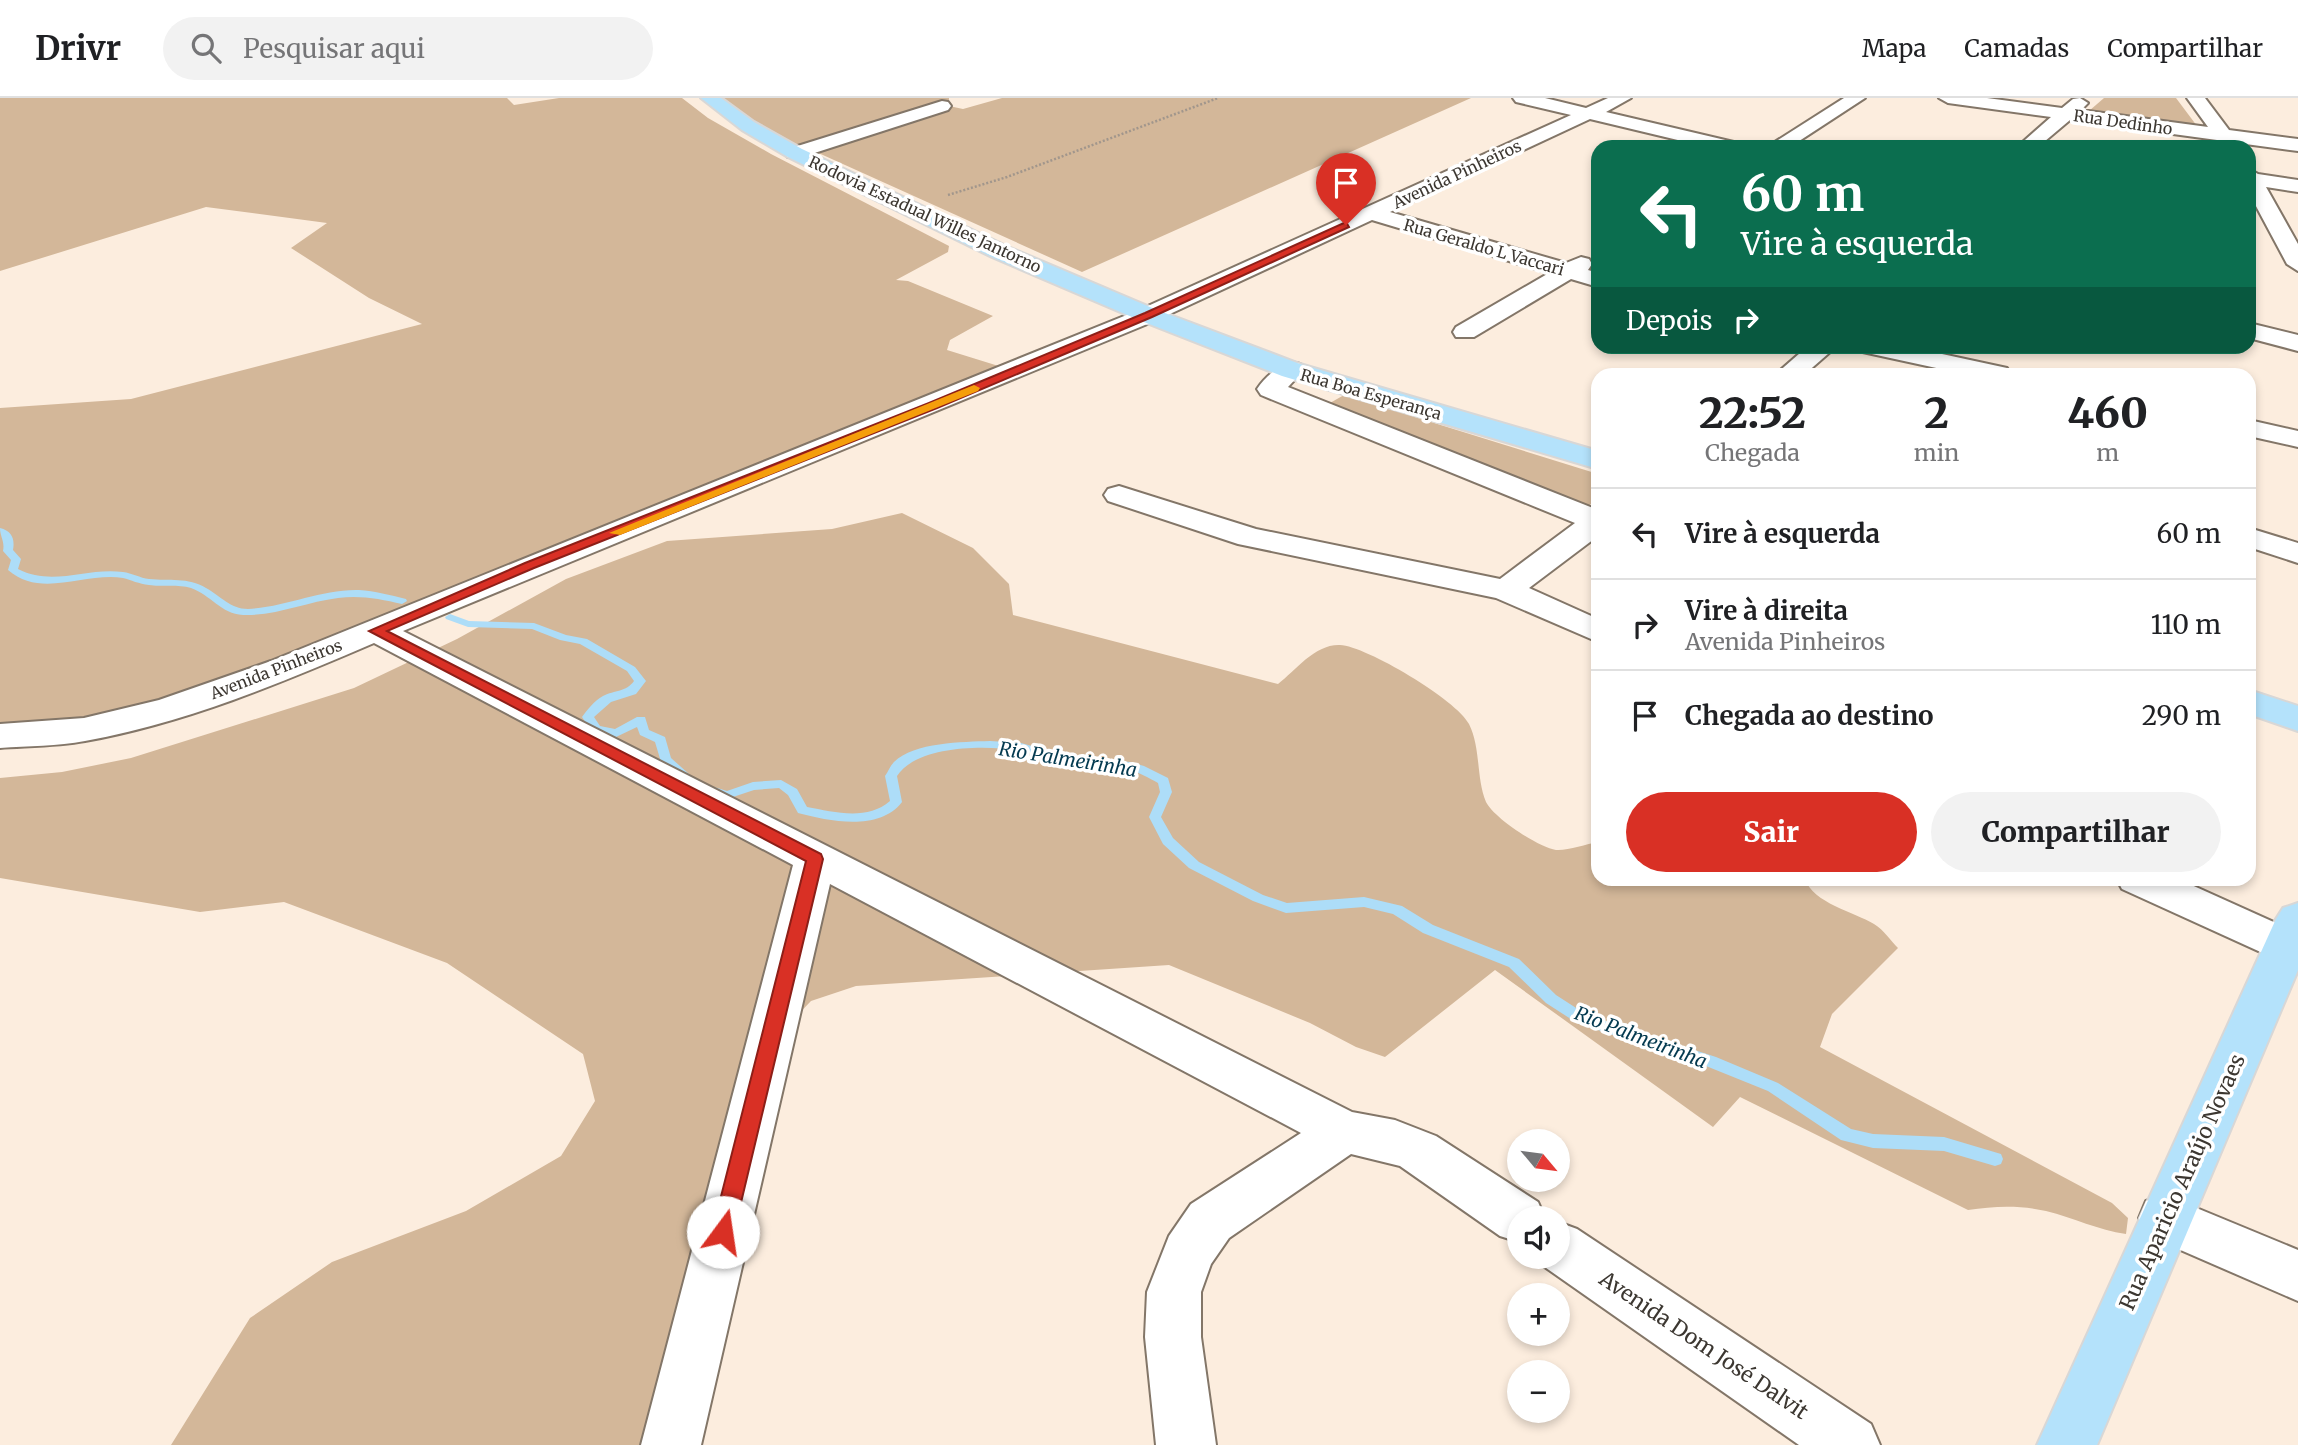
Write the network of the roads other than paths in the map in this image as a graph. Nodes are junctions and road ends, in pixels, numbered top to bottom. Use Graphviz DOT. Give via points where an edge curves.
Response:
graph roads {
  1 [pos="710,98"];
  2 [pos="1522,98"];
  3 [pos="1622,98"];
  4 [pos="1856,98"];
  5 [pos="1948,98"];
  6 [pos="2085,98"];
  7 [pos="2196,98"];
  8 [pos="942,106"];
  9 [pos="1587,114"];
  10 [pos="2067,114"];
  11 [pos="1700,140"];
  12 [pos="1788,140"];
  13 [pos="2041,140"];
  14 [pos="2222,140"];
  15 [pos="2227,140"];
  16 [pos="2256,143"];
  17 [pos="2298,145"];
  18 [pos="795,153"];
  19 [pos="2256,179"];
  20 [pos="2256,186"];
  21 [pos="2298,186"];
  22 [pos="1371,213"];
  23 [pos="2256,222"];
  24 [pos="2288,227"];
  25 [pos="1591,258"];
  26 [pos="2298,264"];
  27 [pos="1569,271"];
  28 [pos="1591,278"];
  29 [pos="1148,315"];
  30 [pos="1465,332"];
  31 [pos="2256,332"];
  32 [pos="2298,343"];
  33 [pos="1815,354"];
  34 [pos="1904,354"];
  35 [pos="1797,368"];
  36 [pos="1970,368"];
  37 [pos="1291,370"];
  38 [pos="2256,430"];
  39 [pos="2298,439"];
  40 [pos="1591,458"];
  41 [pos="1119,495"];
  42 [pos="1591,518"];
  43 [pos="1591,526"];
  44 [pos="2256,539"];
  45 [pos="2298,553"];
  46 [pos="1506,590"];
  47 [pos="1591,629"];
  48 [pos="376,631"];
  49 [pos="2256,704"];
  50 [pos="2298,719"];
  51 [pos="0,736"];
  52 [pos="815,859"];
  53 [pos="2158,886"];
  54 [pos="2294,939"];
  55 [pos="1344,1132"];
  56 [pos="1507,1211"];
  57 [pos="2165,1218"];
  58 [pos="1570,1254"];
  59 [pos="2298,1276"];
  60 [pos="671,1445"];
  61 [pos="1186,1445"];
  62 [pos="1850,1445"];
  63 [pos="2067,1445"];
  1 -- 18 [label="main road, Rodovia Estadual Willes Jantorno"];
  2 -- 9 [label="street"];
  3 -- 9 [label="street, Avenida Pinheiros"];
  4 -- 12 [label="street"];
  5 -- 10 [label="street, Rua Dedinho"];
  6 -- 10 [label="street"];
  7 -- 15 [label="street"];
  8 -- 18 [label="street"];
  9 -- 11 [label="street"];
  9 -- 22 [label="street, Avenida Pinheiros"];
  10 -- 13 [label="street"];
  10 -- 14 [label="street, Rua Dedinho"];
  16 -- 17 [label="street, Rua Dedinho"];
  18 -- 29 [label="main road, Rodovia Estadual Willes Jantorno" via="1000,252"];
  19 -- 21 [label="street"];
  20 -- 24 [label="street"];
  22 -- 27 [label="street, Rua Geraldo L Vaccari"];
  22 -- 29 [label="street, Avenida Pinheiros"];
  23 -- 24 [label="street"];
  24 -- 26 [label="street"];
  25 -- 27 [label="street"];
  27 -- 28 [label="street, Rua Geraldo L Vaccari"];
  27 -- 30 [label="street"];
  29 -- 37 [label="main road, Rua Boa Esperança"];
  29 -- 48 [label="street, Avenida Pinheiros"];
  31 -- 32 [label="street"];
  33 -- 35 [label="street"];
  34 -- 36 [label="street"];
  37 -- 40 [label="main road, Rua Boa Esperança"];
  37 -- 42 [label="street" via="1270,389"];
  38 -- 39 [label="street"];
  41 -- 46 [label="street" via="1249,537"];
  43 -- 46 [label="street"];
  44 -- 45 [label="street"];
  46 -- 47 [label="street"];
  48 -- 51 [label="street, Avenida Pinheiros" via="170,709 84,730"];
  48 -- 52 [label="street"];
  49 -- 50 [label="main road"];
  52 -- 55 [label="street"];
  52 -- 60 [label="street"];
  53 -- 54 [label="street"];
  54 -- 57 [label="main road, Rua Aparicio Araújo Novaes"];
  55 -- 56 [label="street" via="1395,1140 1418,1151"];
  55 -- 61 [label="street" via="1210,1221 1188,1253 1174,1292 1173,1337"];
  57 -- 59 [label="street"];
  57 -- 63 [label="main road, Rua Aparicio Araújo Novaes"];
  58 -- 62 [label="street, Avenida Dom José Dalvit"];
}
